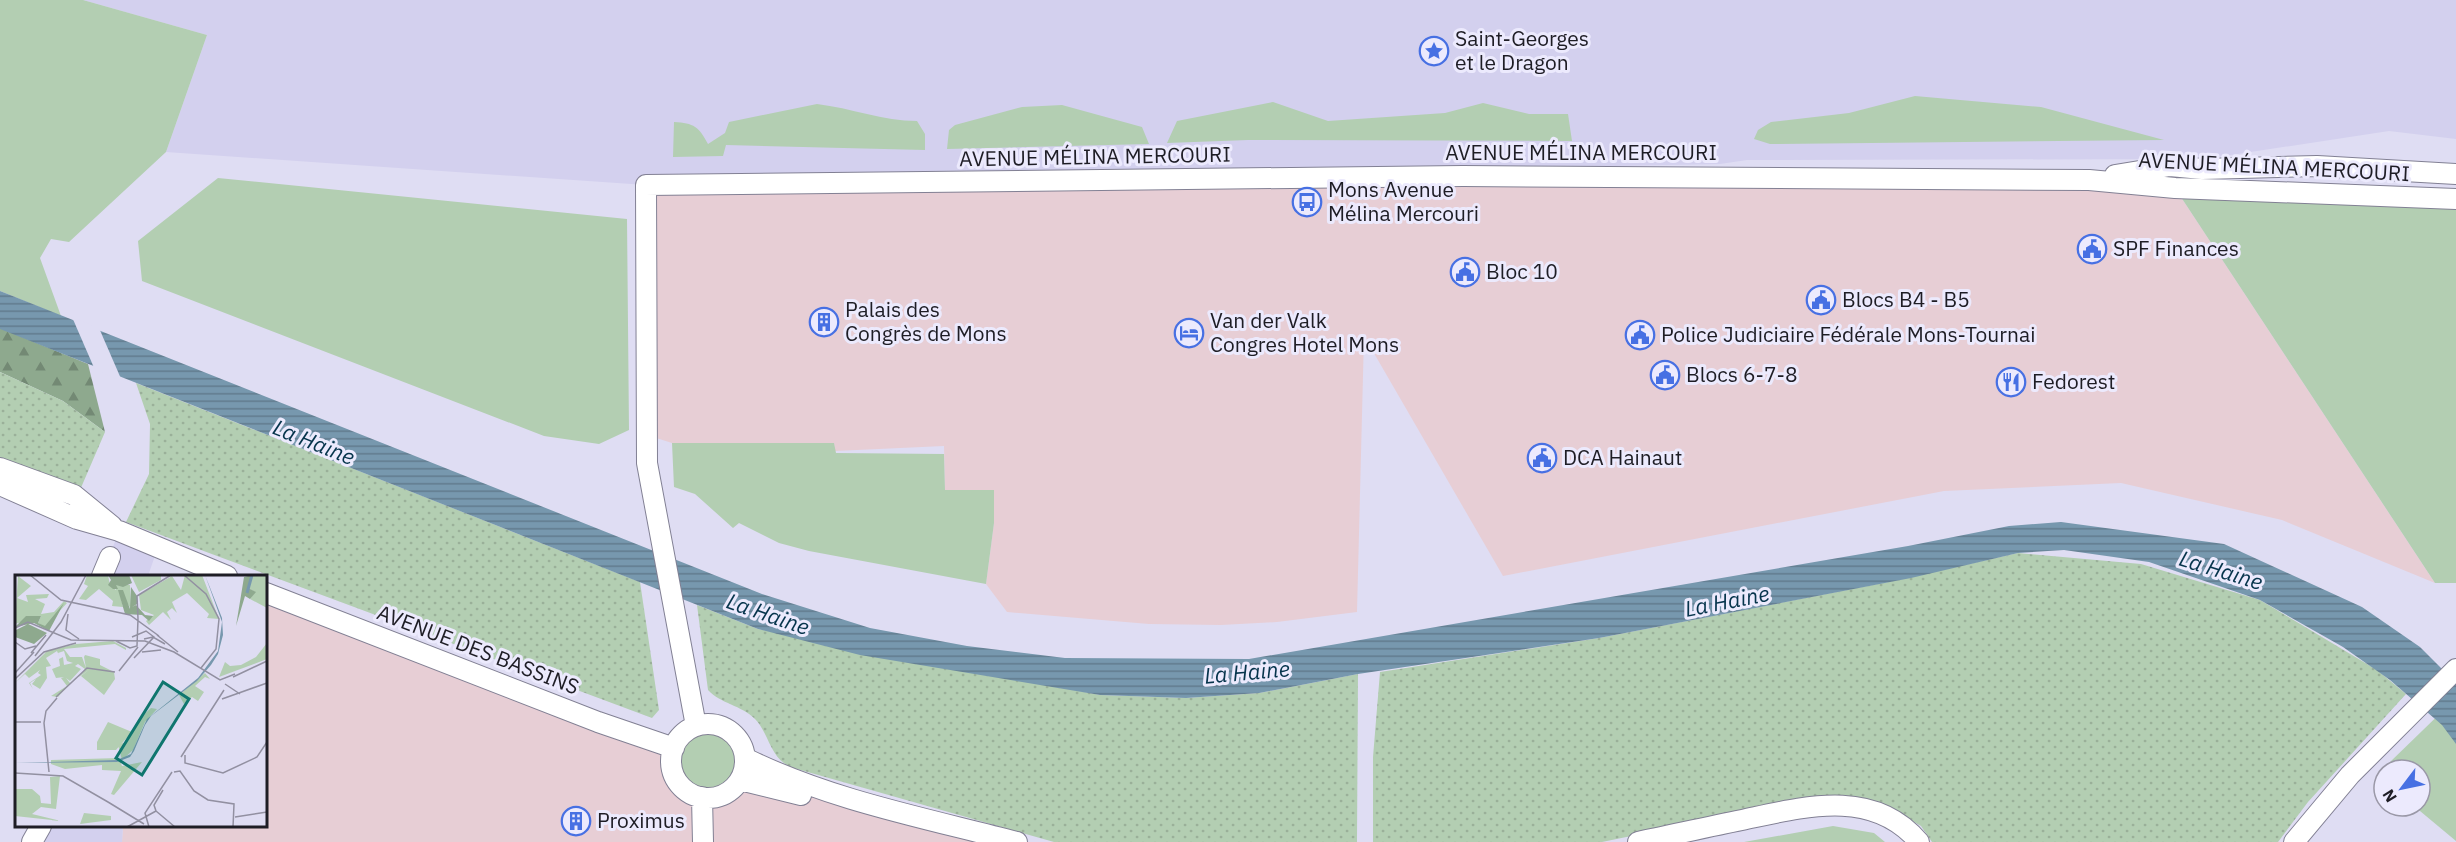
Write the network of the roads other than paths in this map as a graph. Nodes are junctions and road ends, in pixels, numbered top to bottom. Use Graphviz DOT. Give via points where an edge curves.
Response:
graph roads {
  1 [pos="2456,174"];
  2 [pos="2089,180"];
  3 [pos="2456,200"];
  4 [pos="0,468"];
  5 [pos="0,485"];
  6 [pos="119,531"];
  7 [pos="110,557"];
  8 [pos="102,575"];
  9 [pos="225,575"];
  10 [pos="267,593"];
  11 [pos="2456,669"];
  12 [pos="696,726"];
  13 [pos="674,748"];
  14 [pos="746,758"];
  15 [pos="740,780"];
  16 [pos="702,797"];
  17 [pos="40,827"];
  18 [pos="32,842"];
  19 [pos="703,842"];
  20 [pos="965,842"];
  21 [pos="1017,842"];
  22 [pos="1638,842"];
  23 [pos="1689,842"];
  24 [pos="1905,842"];
  25 [pos="1919,842"];
  26 [pos="2294,842"];
  1 -- 2 [label="street, AVENUE MÉLINA MERCOURI" via="2317,166 2170,166"];
  2 -- 3 [label="street, AVENUE MÉLINA MERCOURI" via="2175,188"];
  2 -- 12 [label="street, AVENUE MÉLINA MERCOURI" via="1452,176 646,185 647,463"];
  4 -- 6 [label="street" via="74,495"];
  5 -- 6 [label="street" via="76,519"];
  6 -- 9 [label="street"];
  7 -- 8 [label="street"];
  10 -- 13 [label="street, AVENUE DES BASSINS"];
  11 -- 26 [label="street" via="2343,783"];
  12 -- 13 [label="street" via="679,738"];
  12 -- 14 [label="street" via="708,723 729,730 743,747"];
  13 -- 16 [label="street" via="672,769 676,779 692,794"];
  14 -- 15 [label="street"];
  14 -- 21 [label="street" via="824,791"];
  15 -- 16 [label="street" via="723,795"];
  15 -- 20 [label="street"];
  16 -- 19 [label="street"];
  17 -- 18 [label="street"];
  22 -- 25 [label="street" via="1829,804 1884,815"];
  23 -- 24 [label="street" via="1828,813 1856,815 1877,822"];
}
